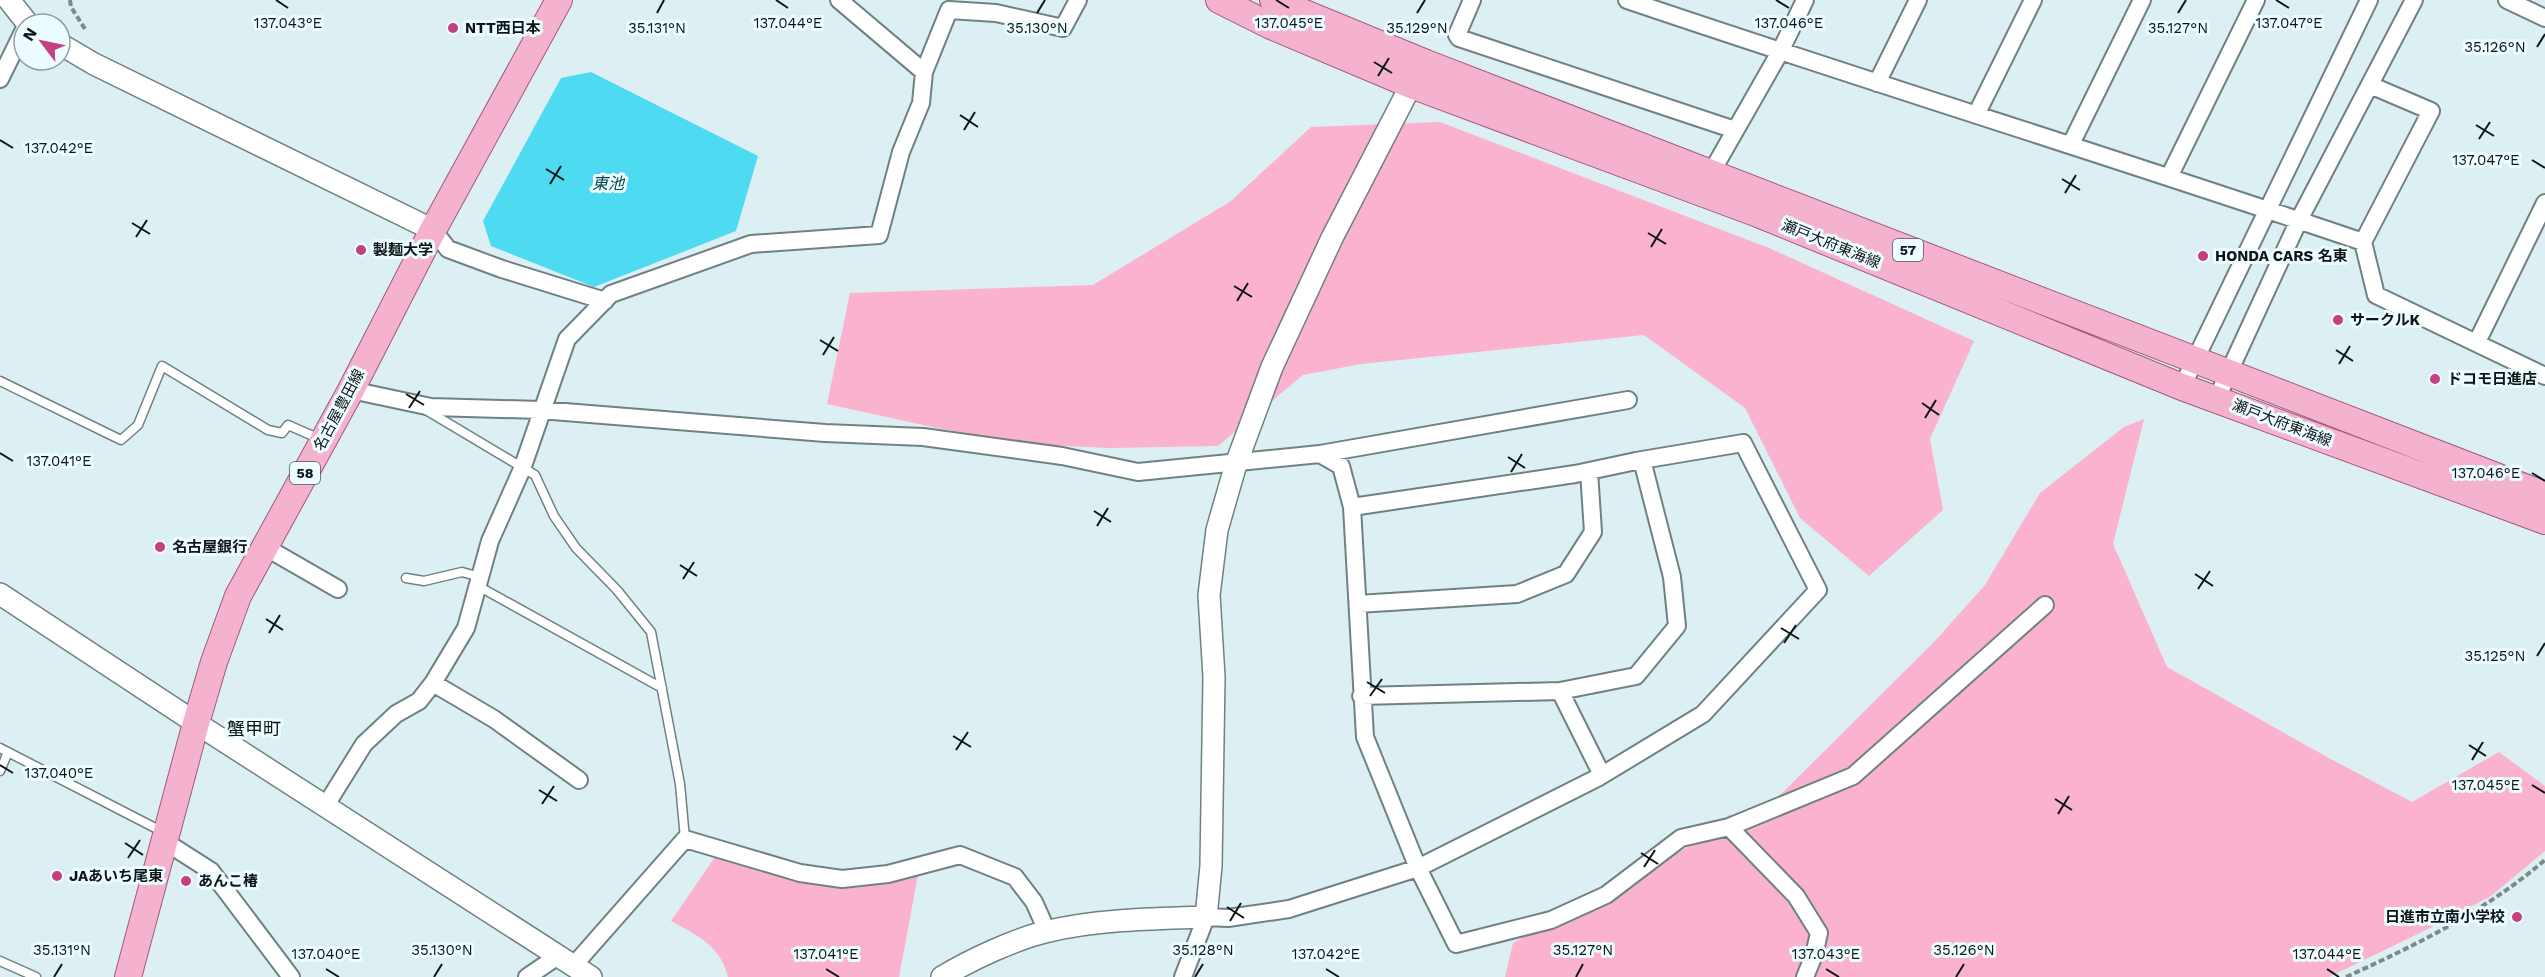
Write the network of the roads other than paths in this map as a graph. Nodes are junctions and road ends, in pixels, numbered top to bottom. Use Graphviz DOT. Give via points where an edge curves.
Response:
graph roads {
  1 [pos="559,0"];
  2 [pos="839,0"];
  3 [pos="1078,0"];
  4 [pos="1219,0"];
  5 [pos="1273,0"];
  6 [pos="1472,0"];
  7 [pos="1627,0"];
  8 [pos="1805,0"];
  9 [pos="1918,0"];
  10 [pos="2033,0"];
  11 [pos="2142,0"];
  12 [pos="2256,0"];
  13 [pos="2369,0"];
  14 [pos="2414,0"];
  15 [pos="2507,0"];
  16 [pos="997,7"];
  17 [pos="2545,18"];
  18 [pos="72,51"];
  19 [pos="1780,52"];
  20 [pos="12,54"];
  21 [pos="924,72"];
  22 [pos="0,79"];
  23 [pos="1877,83"];
  24 [pos="1411,85"];
  25 [pos="2370,85"];
  26 [pos="1977,113"];
  27 [pos="1735,130"];
  28 [pos="2071,144"];
  29 [pos="1711,173"];
  30 [pos="2169,177"];
  31 [pos="2545,203"];
  32 [pos="2267,209"];
  33 [pos="2299,220"];
  34 [pos="433,230"];
  35 [pos="2363,242"];
  36 [pos="605,301"];
  37 [pos="2476,342"];
  38 [pos="2195,362"];
  39 [pos="2228,372"];
  40 [pos="2545,376"];
  41 [pos="0,381"];
  42 [pos="2182,387"];
  43 [pos="351,390"];
  44 [pos="2217,398"];
  45 [pos="1628,400"];
  46 [pos="417,404"];
  47 [pos="540,410"];
  48 [pos="323,440"];
  49 [pos="1320,454"];
  50 [pos="1642,460"];
  51 [pos="1236,464"];
  52 [pos="522,469"];
  53 [pos="1589,471"];
  54 [pos="2545,495"];
  55 [pos="1352,507"];
  56 [pos="2545,521"];
  57 [pos="265,547"];
  58 [pos="406,578"];
  59 [pos="479,581"];
  60 [pos="338,589"];
  61 [pos="0,594"];
  62 [pos="1358,604"];
  63 [pos="2045,605"];
  64 [pos="433,683"];
  65 [pos="662,688"];
  66 [pos="1560,691"];
  67 [pos="1361,696"];
  68 [pos="196,723"];
  69 [pos="4,750"];
  70 [pos="0,771"];
  71 [pos="1602,776"];
  72 [pos="579,780"];
  73 [pos="326,805"];
  74 [pos="1729,827"];
  75 [pos="165,837"];
  76 [pos="685,839"];
  77 [pos="1418,868"];
  78 [pos="1206,917"];
  79 [pos="1047,931"];
  80 [pos="0,961"];
  81 [pos="574,966"];
  82 [pos="36,977"];
  83 [pos="128,977"];
  84 [pos="291,977"];
  85 [pos="527,977"];
  86 [pos="942,977"];
  87 [pos="1183,977"];
  88 [pos="1805,977"];
  1 -- 34 [label="main road, 名古屋豊田線 / 58"];
  2 -- 21 [label="street"];
  3 -- 16 [label="street" via="1063,28"];
  4 -- 24 [label="main road, 瀬戸大府東海線 / 57" via="1270,26"];
  5 -- 29 [label="main road, 瀬戸大府東海線 / 57"];
  6 -- 27 [label="street" via="1459,38"];
  7 -- 19 [label="street"];
  8 -- 19 [label="street"];
  9 -- 23 [label="street"];
  10 -- 26 [label="street"];
  11 -- 28 [label="street"];
  12 -- 30 [label="street"];
  13 -- 32 [label="street"];
  14 -- 25 [label="street"];
  15 -- 17 [label="street"];
  16 -- 21 [label="street" via="949,10"];
  18 -- 34 [label="street"];
  19 -- 23 [label="street"];
  19 -- 27 [label="street"];
  20 -- 22 [label="street"];
  21 -- 36 [label="street" via="921,103 901,152 879,235 751,244 611,294"];
  23 -- 26 [label="street"];
  24 -- 42 [label="main road, 瀬戸大府東海線 / 57" via="1758,214"];
  24 -- 51 [label="street" via="1332,238 1272,367"];
  25 -- 33 [label="street"];
  25 -- 35 [label="street" via="2431,111"];
  26 -- 28 [label="street"];
  27 -- 29 [label="street"];
  28 -- 30 [label="street"];
  29 -- 38 [label="main road, 瀬戸大府東海線 / 57"];
  30 -- 32 [label="street"];
  31 -- 37 [label="street"];
  32 -- 33 [label="street"];
  32 -- 38 [label="street"];
  33 -- 35 [label="street"];
  33 -- 39 [label="street"];
  34 -- 36 [label="street" via="448,249"];
  34 -- 43 [label="main road, 名古屋豊田線 / 58"];
  35 -- 37 [label="street" via="2376,295"];
  36 -- 47 [label="street" via="567,339"];
  37 -- 40 [label="street"];
  38 -- 39 [label="main road, 瀬戸大府東海線 / 57"];
  38 -- 42 [label="street"];
  39 -- 44 [label="street"];
  39 -- 54 [label="main road, 瀬戸大府東海線 / 57"];
  41 -- 48 [label="lane" via="121,440 138,425 162,366 268,430 282,432 288,425"];
  42 -- 44 [label="main road, 瀬戸大府東海線 / 57"];
  43 -- 46 [label="street"];
  43 -- 48 [label="main road, 名古屋豊田線 / 58"];
  44 -- 56 [label="main road, 瀬戸大府東海線 / 57"];
  45 -- 49 [label="street"];
  46 -- 47 [label="street"];
  46 -- 52 [label="lane"];
  47 -- 51 [label="street" via="923,437 1062,456 1138,472"];
  47 -- 52 [label="street"];
  48 -- 57 [label="main road, 名古屋豊田線 / 58"];
  49 -- 51 [label="street"];
  49 -- 55 [label="street" via="1341,466"];
  50 -- 53 [label="street"];
  50 -- 66 [label="street" via="1672,577 1677,626 1636,676"];
  50 -- 71 [label="street" via="1743,443 1818,590 1703,714"];
  51 -- 78 [label="street" via="1217,530 1209,595 1214,677 1211,866"];
  52 -- 59 [label="street" via="490,542"];
  52 -- 65 [label="lane" via="535,475 554,516 576,548 651,632"];
  53 -- 55 [label="street"];
  53 -- 62 [label="street" via="1593,532 1566,574 1518,594"];
  55 -- 62 [label="street"];
  57 -- 60 [label="street"];
  57 -- 68 [label="main road, 名古屋豊田線 / 58" via="238,596"];
  58 -- 59 [label="lane" via="424,581 462,572"];
  59 -- 64 [label="street" via="466,628"];
  59 -- 65 [label="lane"];
  61 -- 68 [label="street"];
  62 -- 67 [label="street"];
  63 -- 74 [label="street" via="1852,776"];
  64 -- 72 [label="street" via="494,719"];
  64 -- 73 [label="street" via="419,701 396,714 363,744"];
  65 -- 76 [label="lane" via="680,784"];
  66 -- 67 [label="street"];
  66 -- 71 [label="street"];
  67 -- 77 [label="street" via="1365,737"];
  68 -- 73 [label="street"];
  68 -- 75 [label="main road, 名古屋豊田線 / 58"];
  69 -- 70 [label="lane"];
  69 -- 75 [label="lane"];
  71 -- 77 [label="street"];
  73 -- 81 [label="street"];
  74 -- 77 [label="street" via="1682,838 1606,895 1551,920 1456,944"];
  74 -- 88 [label="street" via="1796,896 1819,933"];
  75 -- 83 [label="main road, 名古屋豊田線 / 58"];
  75 -- 84 [label="street" via="211,871"];
  76 -- 79 [label="street" via="800,873 842,879 888,874 960,855 1015,878 1035,902"];
  76 -- 81 [label="street"];
  77 -- 78 [label="street" via="1289,909 1228,918"];
  78 -- 79 [label="street" via="1115,921"];
  78 -- 87 [label="street"];
  79 -- 86 [label="street"];
  80 -- 82 [label="lane"];
  81 -- 85 [label="street"];
}
